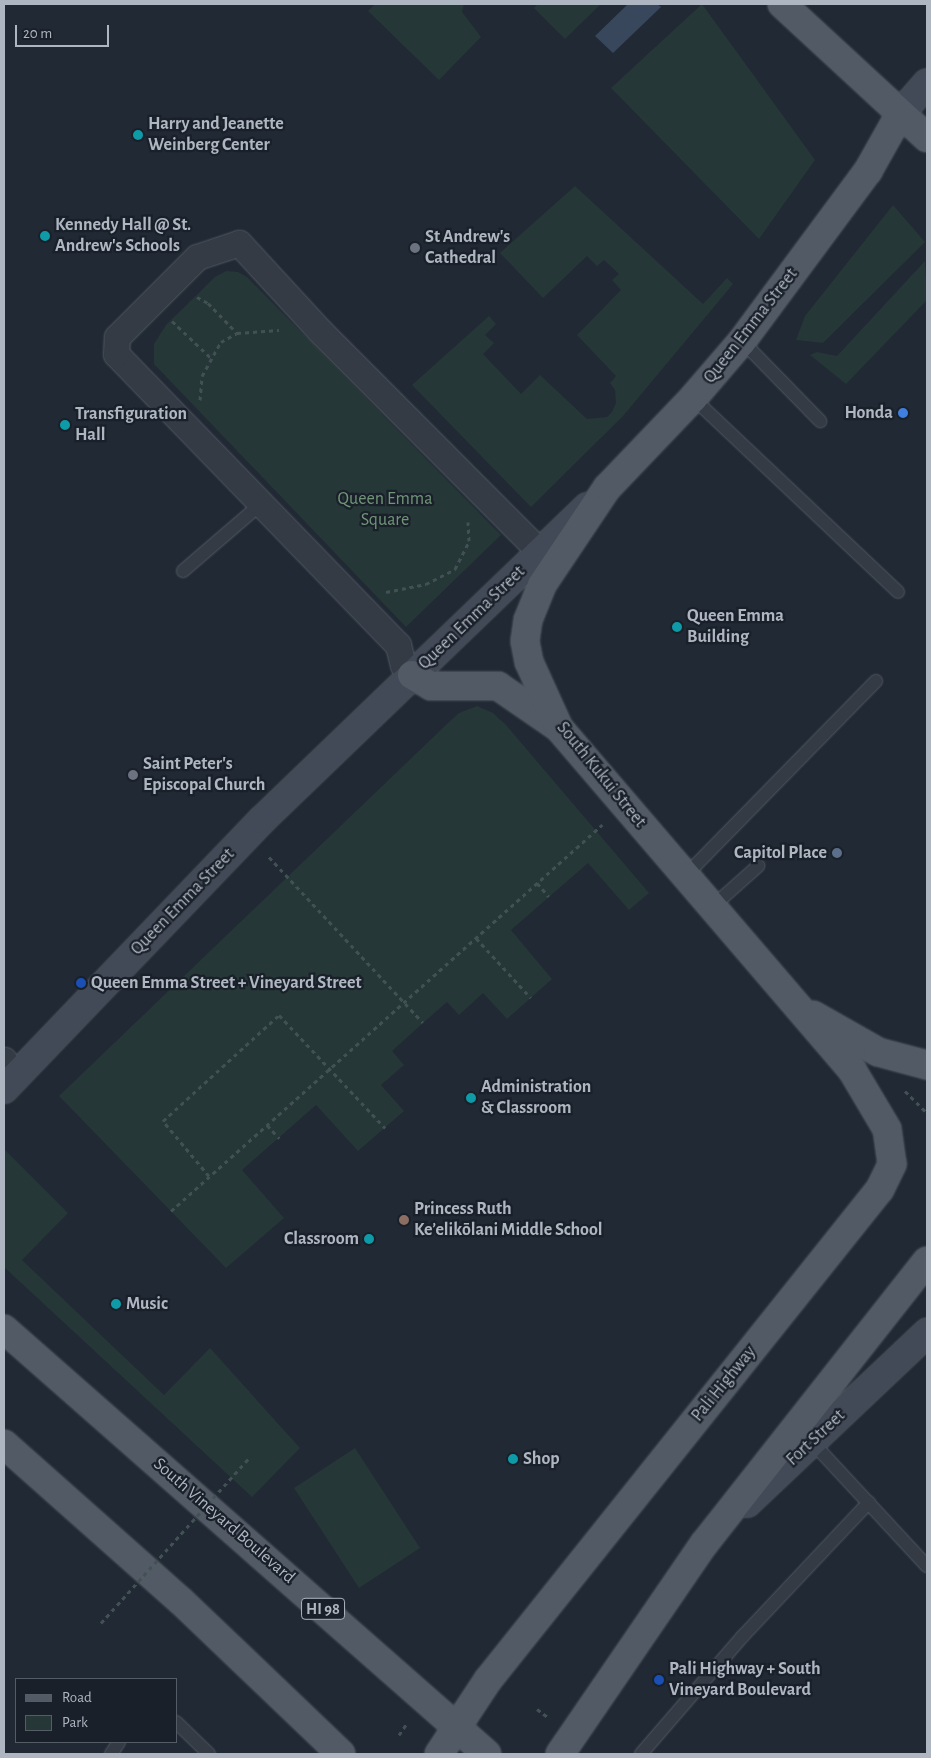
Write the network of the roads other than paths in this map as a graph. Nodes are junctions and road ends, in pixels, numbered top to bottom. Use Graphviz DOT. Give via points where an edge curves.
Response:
graph roads {
  1 [pos="782,4"];
  2 [pos="927,83"];
  3 [pos="900,114"];
  4 [pos="927,138"];
  5 [pos="742,342"];
  6 [pos="693,398"];
  7 [pos="820,421"];
  8 [pos="607,488"];
  9 [pos="261,504"];
  10 [pos="540,552"];
  11 [pos="183,571"];
  12 [pos="898,592"];
  13 [pos="412,676"];
  14 [pos="876,681"];
  15 [pos="559,728"];
  16 [pos="758,866"];
  17 [pos="686,876"];
  18 [pos="712,907"];
  19 [pos="797,1006"];
  20 [pos="927,1065"];
  21 [pos="8,1075"];
  22 [pos="927,1261"];
  23 [pos="4,1329"];
  24 [pos="927,1333"];
  25 [pos="812,1442"];
  26 [pos="4,1444"];
  27 [pos="869,1502"];
  28 [pos="704,1544"];
  29 [pos="927,1566"];
  30 [pos="178,1724"];
  31 [pos="456,1726"];
  32 [pos="118,1743"];
  33 [pos="111,1754"];
  34 [pos="209,1754"];
  35 [pos="341,1754"];
  36 [pos="439,1754"];
  37 [pos="487,1754"];
  38 [pos="560,1754"];
  39 [pos="641,1754"];
  1 -- 3 [label="main road"];
  2 -- 3 [label="street"];
  3 -- 4 [label="main road"];
  3 -- 5 [label="main road, Queen Emma Street" via="868,171"];
  5 -- 6 [label="main road, Queen Emma Street"];
  5 -- 7 [label="lane"];
  6 -- 8 [label="main road, Queen Emma Street"];
  6 -- 12 [label="lane"];
  8 -- 10 [label="street, Queen Emma Street"];
  8 -- 15 [label="main road, South Kukui Street" via="542,585 528,620 529,662"];
  9 -- 10 [label="street" via="116,354 117,337 197,257 239,243 320,332"];
  9 -- 11 [label="lane"];
  9 -- 13 [label="street" via="398,645 403,665"];
  10 -- 13 [label="street, Queen Emma Street"];
  13 -- 15 [label="main road" via="431,686 498,686"];
  13 -- 21 [label="street, Queen Emma Street" via="248,834"];
  14 -- 17 [label="lane"];
  15 -- 17 [label="main road, South Kukui Street"];
  16 -- 18 [label="lane"];
  17 -- 18 [label="main road, South Kukui Street"];
  18 -- 19 [label="main road, South Kukui Street"];
  19 -- 20 [label="main road" via="878,1052"];
  19 -- 31 [label="main road, Pali Highway" via="852,1070 881,1115 892,1153 888,1177 488,1680"];
  22 -- 28 [label="main road"];
  23 -- 31 [label="main road, South Vineyard Boulevard / HI 98"];
  24 -- 25 [label="street, Fort Street"];
  25 -- 27 [label="lane"];
  25 -- 28 [label="street, Fort Street"];
  26 -- 35 [label="main road" via="181,1601"];
  27 -- 29 [label="lane"];
  27 -- 39 [label="lane" via="748,1630"];
  28 -- 38 [label="main road"];
  30 -- 34 [label="lane"];
  31 -- 36 [label="main road, Pali Highway"];
  31 -- 37 [label="main road, South Vineyard Boulevard / HI 98"];
  32 -- 33 [label="lane"];
}
